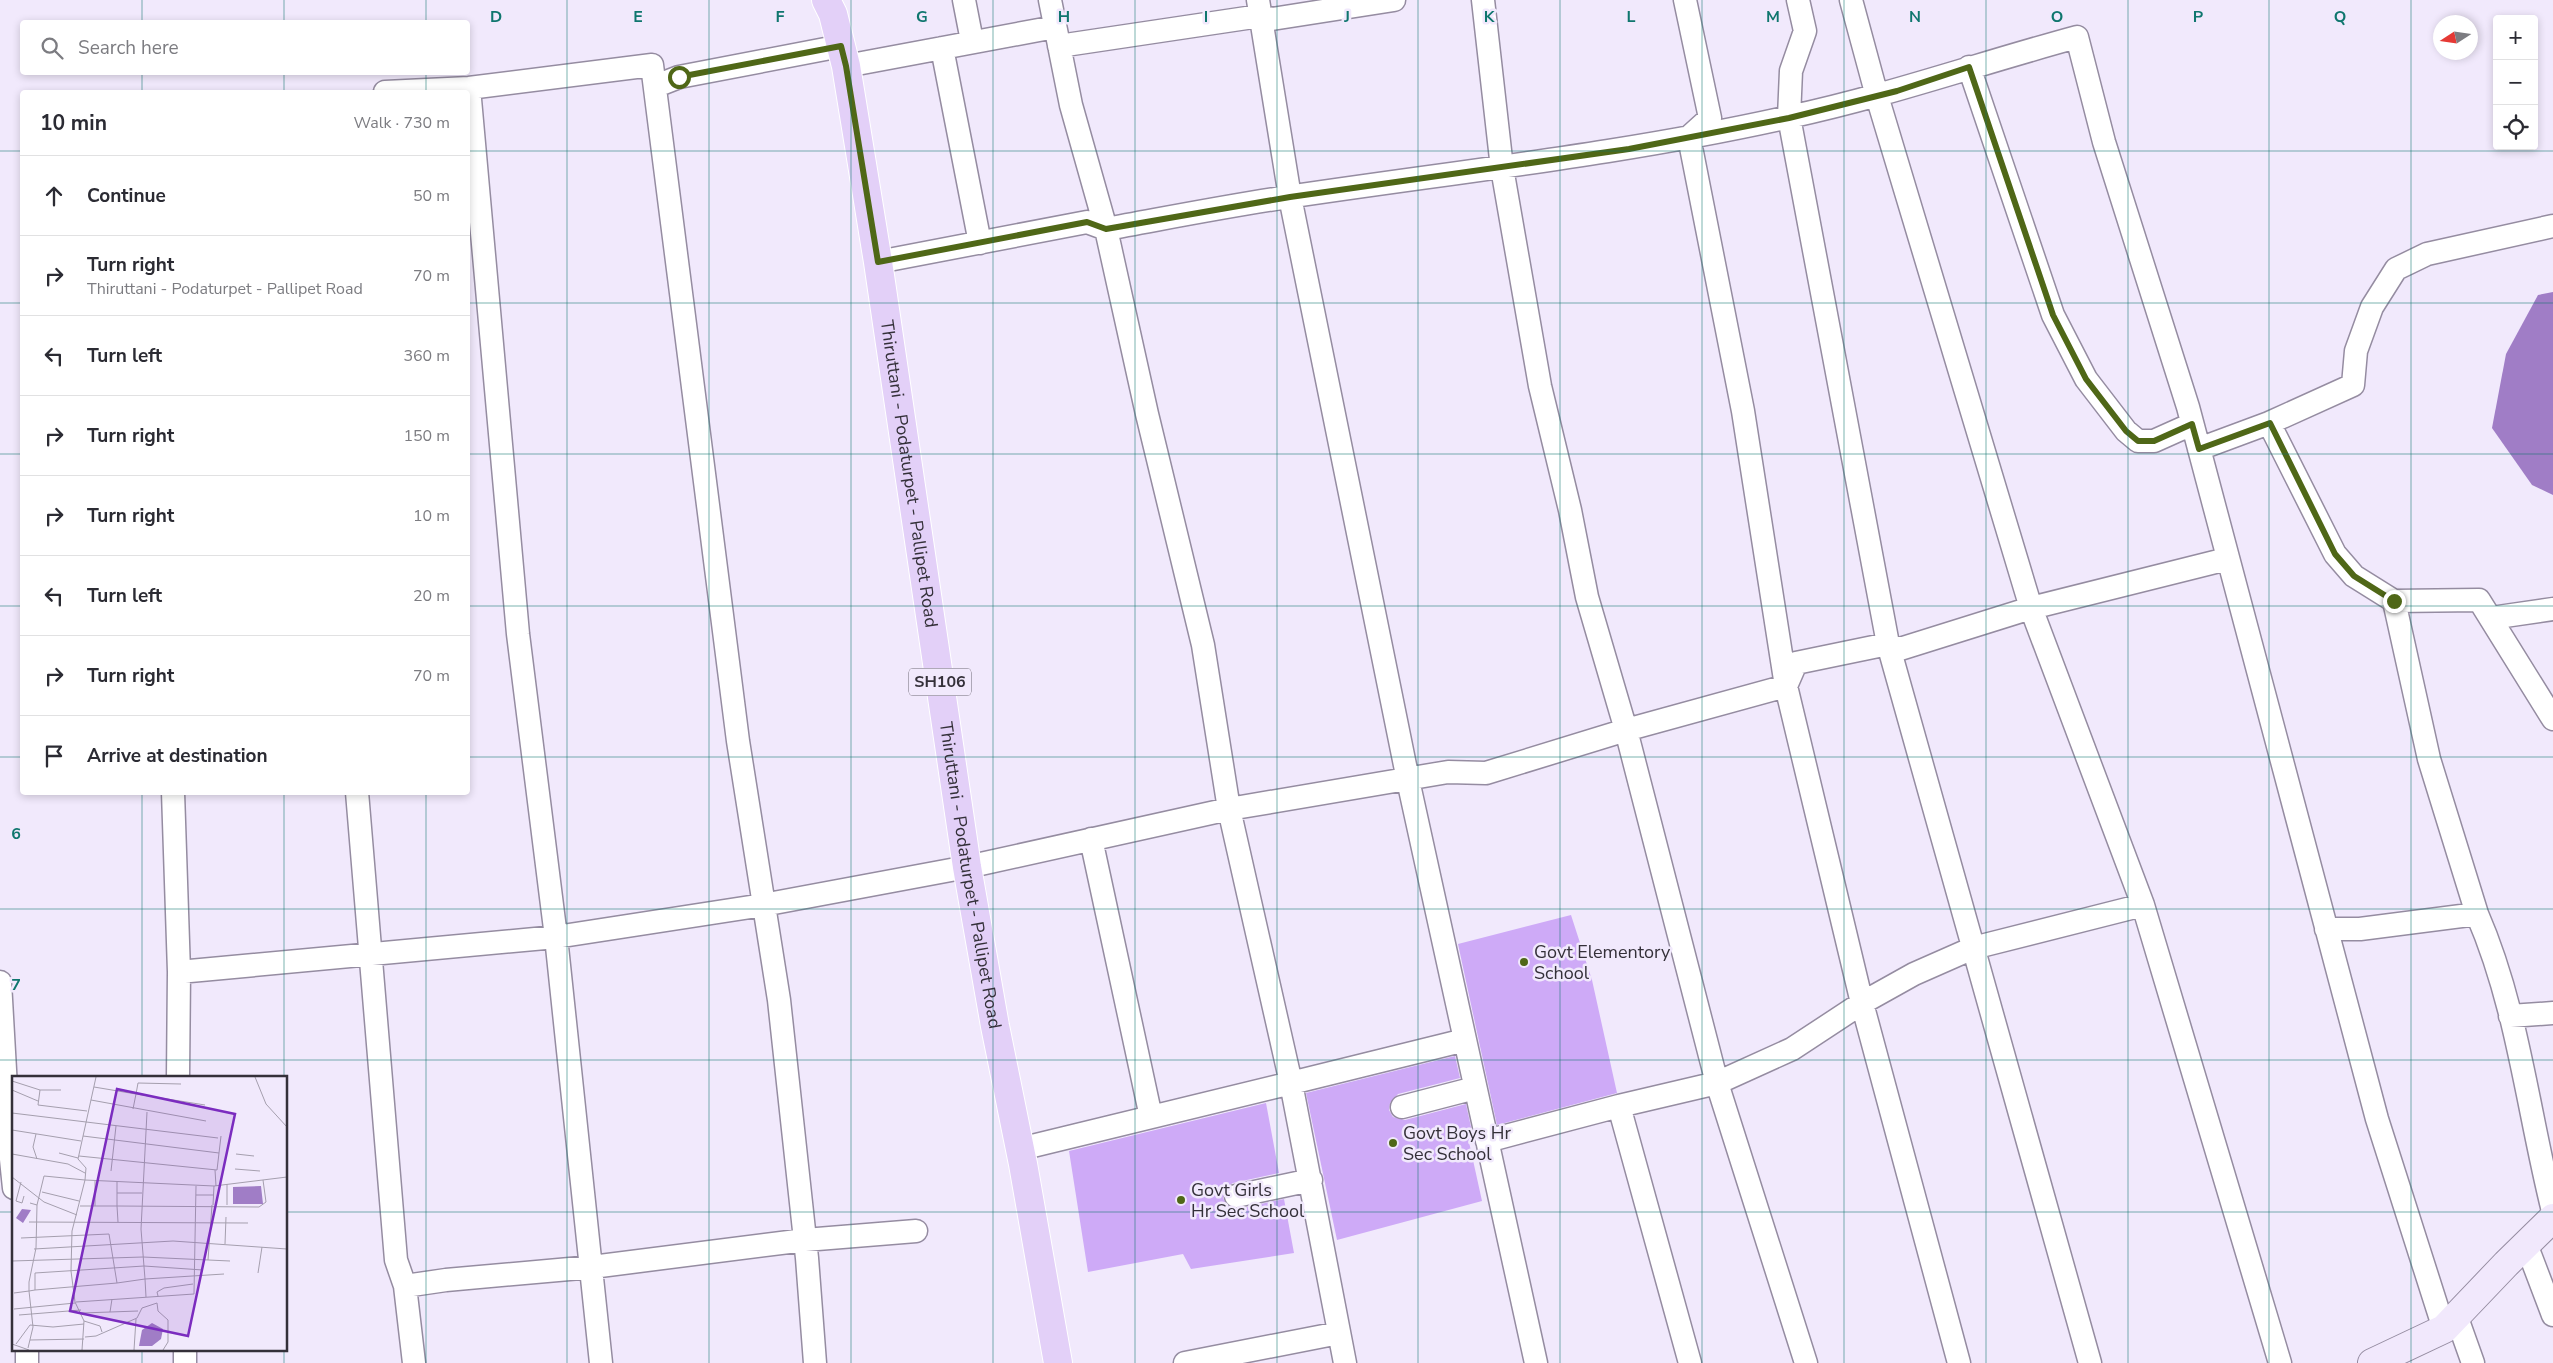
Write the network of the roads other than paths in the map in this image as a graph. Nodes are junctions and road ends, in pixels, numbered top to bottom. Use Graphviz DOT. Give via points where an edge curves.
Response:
graph roads {
  1 [pos="826,0"];
  2 [pos="964,0"];
  3 [pos="1050,0"];
  4 [pos="1394,0"];
  5 [pos="1483,0"];
  6 [pos="1685,0"];
  7 [pos="1798,0"];
  8 [pos="1851,0"];
  9 [pos="1259,8"];
  10 [pos="1057,37"];
  11 [pos="972,41"];
  12 [pos="942,48"];
  13 [pos="844,56"];
  14 [pos="1969,67"];
  15 [pos="656,86"];
  16 [pos="469,88"];
  17 [pos="427,90"];
  18 [pos="1877,96"];
  19 [pos="470,99"];
  20 [pos="1789,118"];
  21 [pos="1689,137"];
  22 [pos="1502,168"];
  23 [pos="1290,197"];
  24 [pos="2553,226"];
  25 [pos="1106,229"];
  26 [pos="980,243"];
  27 [pos="878,262"];
  28 [pos="2270,423"];
  29 [pos="2192,424"];
  30 [pos="2199,449"];
  31 [pos="2227,559"];
  32 [pos="2394,601"];
  33 [pos="2031,608"];
  34 [pos="2553,609"];
  35 [pos="2490,618"];
  36 [pos="1888,644"];
  37 [pos="1786,686"];
  38 [pos="2553,719"];
  39 [pos="1626,730"];
  40 [pos="1408,780"];
  41 [pos="173,795"];
  42 [pos="357,795"];
  43 [pos="1229,809"];
  44 [pos="1091,839"];
  45 [pos="968,867"];
  46 [pos="763,905"];
  47 [pos="2142,905"];
  48 [pos="2477,914"];
  49 [pos="2326,929"];
  50 [pos="556,937"];
  51 [pos="1973,948"];
  52 [pos="372,955"];
  53 [pos="179,972"];
  54 [pos="0,982"];
  55 [pos="1862,1003"];
  56 [pos="2553,1013"];
  57 [pos="2510,1016"];
  58 [pos="1465,1040"];
  59 [pos="178,1076"];
  60 [pos="1291,1083"];
  61 [pos="1717,1083"];
  62 [pos="1475,1088"];
  63 [pos="1619,1106"];
  64 [pos="1402,1107"];
  65 [pos="1151,1117"];
  66 [pos="8,1140"];
  67 [pos="1487,1141"];
  68 [pos="1020,1148"];
  69 [pos="12,1172"];
  70 [pos="1311,1180"];
  71 [pos="1236,1196"];
  72 [pos="2553,1211"];
  73 [pos="2553,1218"];
  74 [pos="916,1231"];
  75 [pos="806,1240"];
  76 [pos="2526,1244"];
  77 [pos="592,1267"];
  78 [pos="405,1286"];
  79 [pos="2553,1315"];
  80 [pos="2451,1324"];
  81 [pos="1339,1333"];
  82 [pos="27,1350"];
  83 [pos="185,1350"];
  84 [pos="27,1363"];
  85 [pos="185,1363"];
  86 [pos="414,1363"];
  87 [pos="601,1363"];
  88 [pos="815,1363"];
  89 [pos="1058,1363"];
  90 [pos="1185,1363"];
  91 [pos="1345,1363"];
  92 [pos="1536,1363"];
  93 [pos="1690,1363"];
  94 [pos="1806,1363"];
  95 [pos="1959,1363"];
  96 [pos="2090,1363"];
  97 [pos="2280,1363"];
  98 [pos="2372,1363"];
  99 [pos="2473,1363"];
  1 -- 13 [label="main road, Thiruttani - Podaturpet - Pallipet Road / SH106"];
  2 -- 11 [label="street"];
  3 -- 10 [label="street"];
  4 -- 9 [label="street" via="1272,19"];
  5 -- 22 [label="street"];
  6 -- 21 [label="street" via="1710,118"];
  7 -- 20 [label="street" via="1805,32 1791,70"];
  8 -- 18 [label="street"];
  9 -- 10 [label="street"];
  9 -- 23 [label="street"];
  10 -- 11 [label="street"];
  10 -- 25 [label="street" via="1071,105"];
  11 -- 12 [label="street"];
  12 -- 13 [label="street"];
  12 -- 26 [label="street"];
  13 -- 15 [label="street" via="679,77"];
  13 -- 27 [label="main road, Thiruttani - Podaturpet - Pallipet Road / SH106"];
  14 -- 18 [label="street"];
  14 -- 29 [label="street" via="2053,315 2086,379 2126,431 2138,441 2154,441"];
  14 -- 29 [label="street" via="2077,37 2104,142"];
  15 -- 16 [label="street" via="652,65"];
  15 -- 46 [label="street" via="722,624"];
  16 -- 17 [label="street"];
  18 -- 20 [label="street"];
  18 -- 33 [label="street"];
  19 -- 50 [label="street" via="518,634"];
  20 -- 21 [label="street"];
  20 -- 36 [label="street"];
  21 -- 22 [label="street"];
  21 -- 37 [label="street" via="1743,411"];
  22 -- 23 [label="street"];
  22 -- 39 [label="street" via="1540,386 1588,597"];
  23 -- 25 [label="street"];
  23 -- 40 [label="street"];
  24 -- 28 [label="street" via="2427,254 2396,269 2369,316 2356,351 2353,385"];
  25 -- 26 [label="street" via="1087,222"];
  25 -- 43 [label="street" via="1202,645"];
  26 -- 27 [label="street"];
  27 -- 45 [label="main road, Thiruttani - Podaturpet - Pallipet Road / SH106"];
  28 -- 30 [label="street"];
  28 -- 32 [label="street" via="2335,554 2354,576"];
  29 -- 30 [label="street"];
  30 -- 31 [label="street"];
  31 -- 33 [label="street"];
  31 -- 49 [label="street"];
  32 -- 35 [label="street" via="2479,600"];
  32 -- 48 [label="street" via="2429,759"];
  33 -- 36 [label="street" via="1900,649"];
  33 -- 47 [label="street"];
  34 -- 35 [label="street"];
  35 -- 38 [label="street"];
  36 -- 37 [label="street" via="1796,664"];
  36 -- 51 [label="street"];
  37 -- 39 [label="street"];
  37 -- 55 [label="street"];
  39 -- 40 [label="street" via="1486,773 1448,772"];
  39 -- 61 [label="street"];
  40 -- 43 [label="street"];
  40 -- 58 [label="street"];
  41 -- 53 [label="street"];
  42 -- 52 [label="street"];
  43 -- 44 [label="street"];
  43 -- 60 [label="street"];
  44 -- 45 [label="street"];
  44 -- 65 [label="street"];
  45 -- 46 [label="street"];
  45 -- 68 [label="main road, Thiruttani - Podaturpet - Pallipet Road / SH106"];
  46 -- 50 [label="street"];
  46 -- 75 [label="street" via="779,1000"];
  47 -- 51 [label="street"];
  47 -- 97 [label="street"];
  48 -- 49 [label="street" via="2369,928"];
  48 -- 57 [label="street" via="2493,951"];
  49 -- 80 [label="street" via="2377,1119"];
  50 -- 52 [label="street"];
  50 -- 77 [label="street"];
  51 -- 55 [label="street" via="1914,974"];
  51 -- 96 [label="street"];
  52 -- 53 [label="street"];
  52 -- 78 [label="street" via="396,1260"];
  53 -- 59 [label="street"];
  54 -- 66 [label="street"];
  55 -- 61 [label="street" via="1792,1049"];
  55 -- 95 [label="street"];
  56 -- 57 [label="street"];
  57 -- 72 [label="street"];
  58 -- 60 [label="street"];
  58 -- 62 [label="street"];
  60 -- 65 [label="street"];
  60 -- 70 [label="street"];
  61 -- 63 [label="street"];
  61 -- 94 [label="street"];
  62 -- 64 [label="street"];
  62 -- 67 [label="street"];
  63 -- 67 [label="street"];
  63 -- 93 [label="street"];
  65 -- 68 [label="street"];
  66 -- 69 [label="street"];
  67 -- 92 [label="street"];
  68 -- 89 [label="main road, Thiruttani - Podaturpet - Pallipet Road / SH106"];
  70 -- 71 [label="street"];
  70 -- 81 [label="street"];
  73 -- 76 [label="main road"];
  74 -- 75 [label="street"];
  75 -- 77 [label="street"];
  75 -- 88 [label="street"];
  76 -- 79 [label="street"];
  76 -- 80 [label="main road"];
  77 -- 78 [label="street"];
  77 -- 87 [label="street"];
  78 -- 86 [label="street"];
  80 -- 98 [label="main road"];
  80 -- 99 [label="street"];
  81 -- 90 [label="street"];
  81 -- 91 [label="street"];
  82 -- 84 [label="street"];
  83 -- 85 [label="street"];
}
